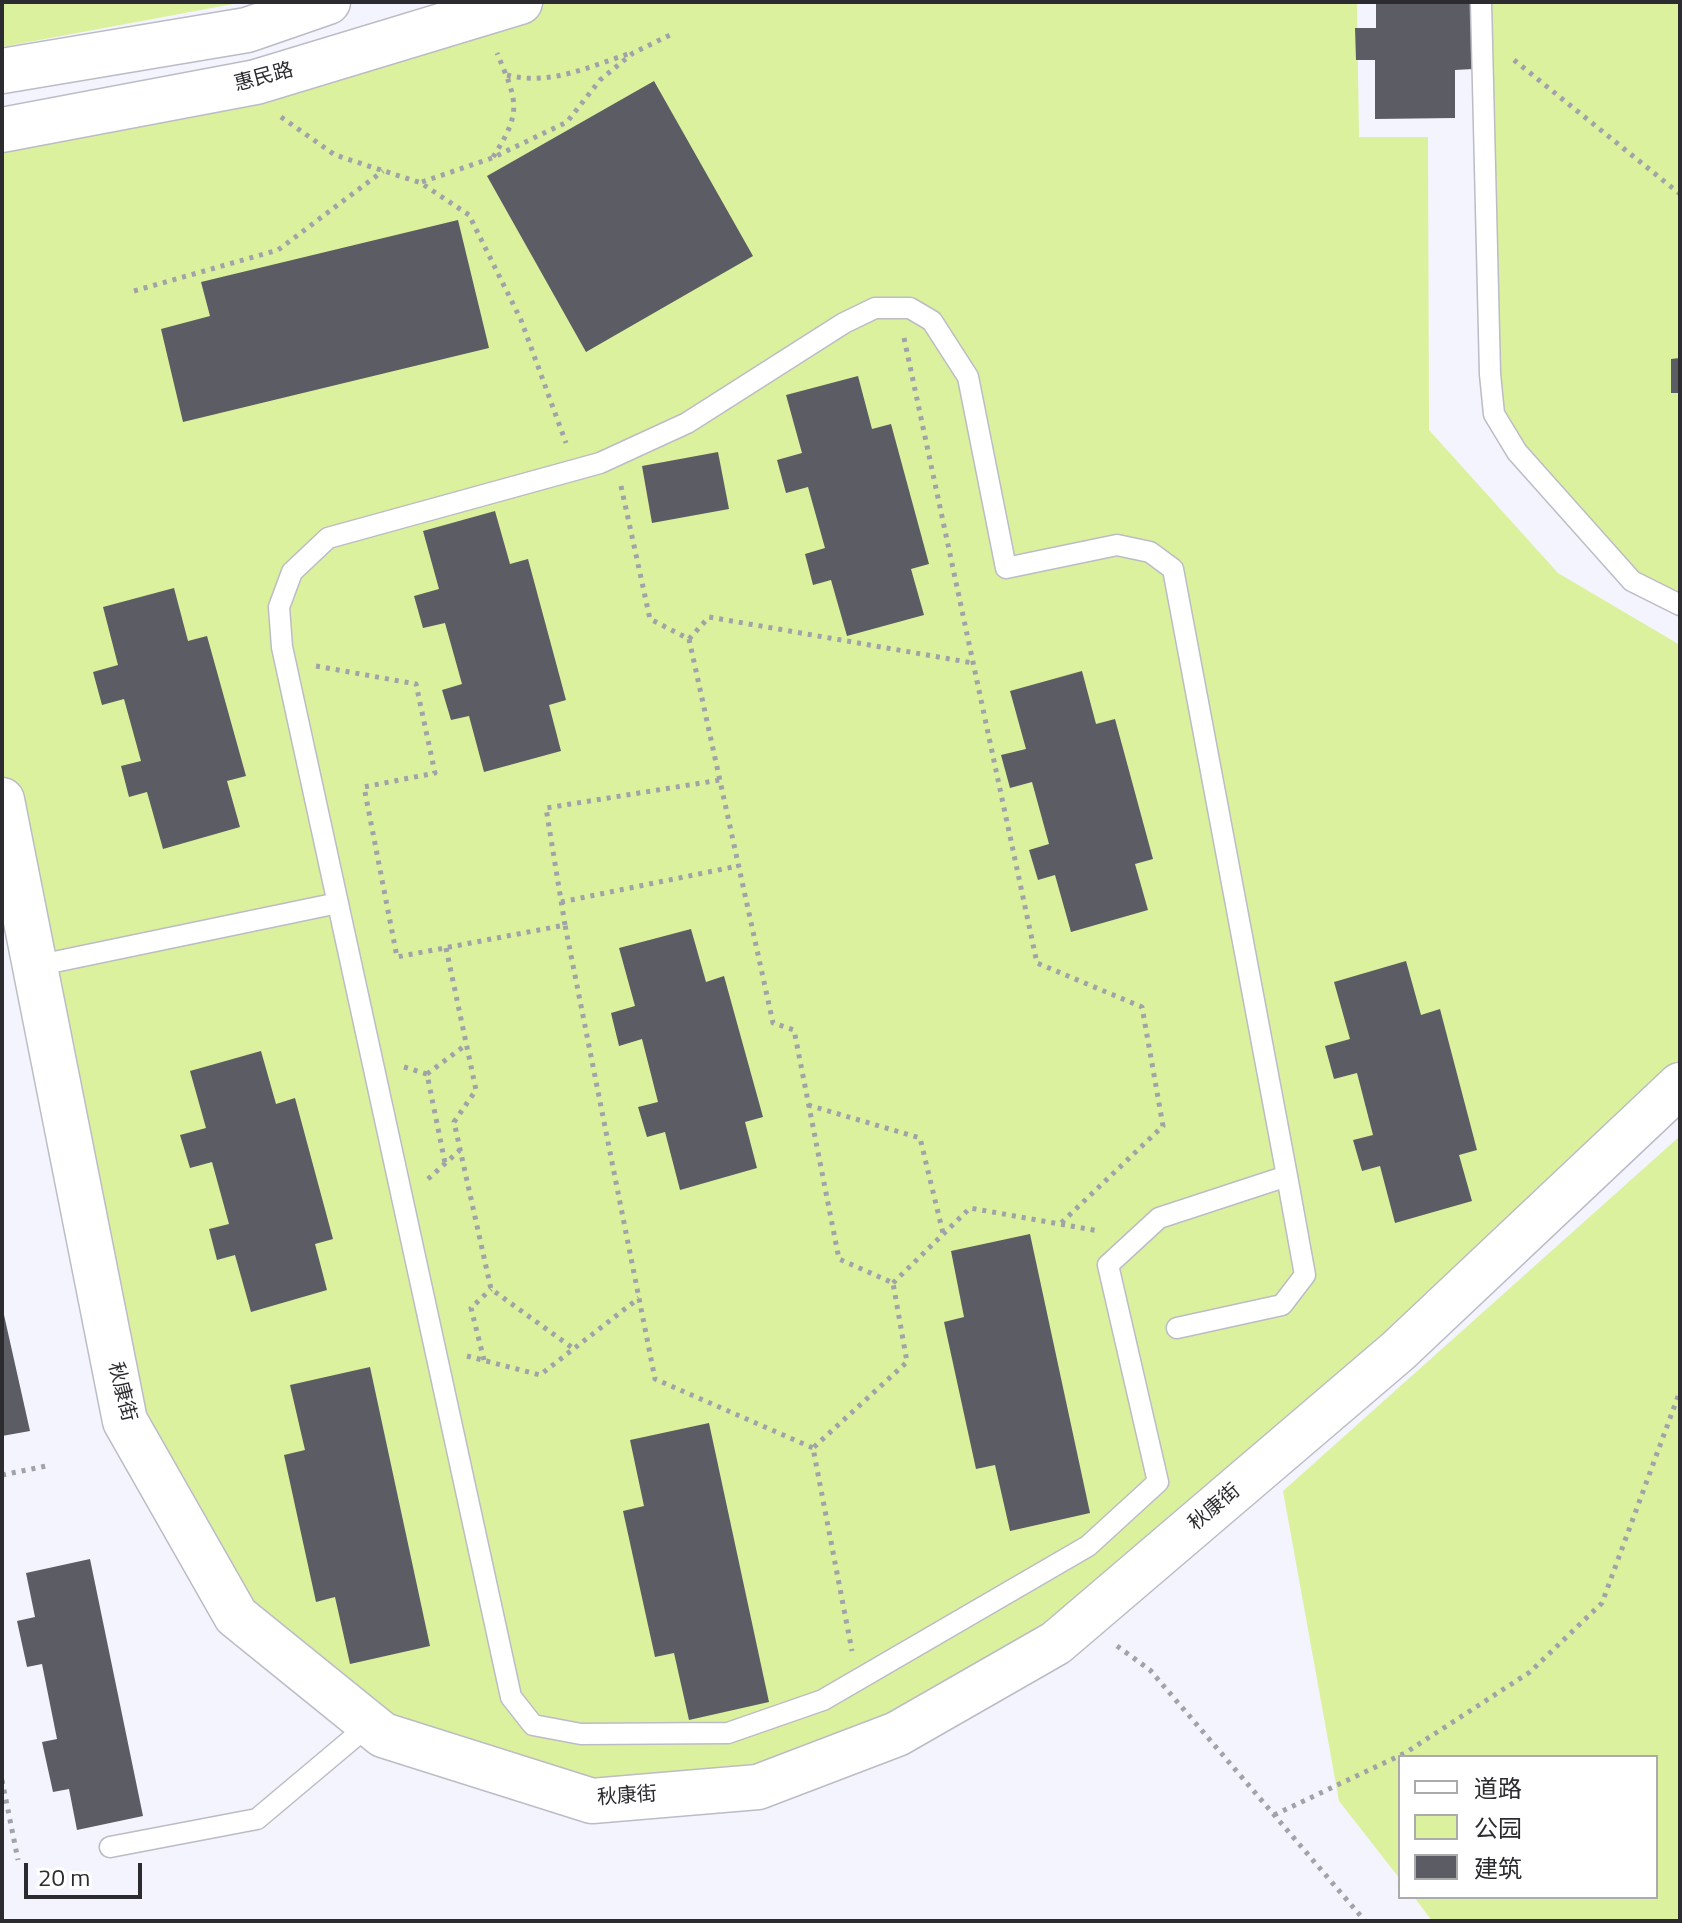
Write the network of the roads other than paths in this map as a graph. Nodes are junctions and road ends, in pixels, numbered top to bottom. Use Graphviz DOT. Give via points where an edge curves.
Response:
graph roads {
  1 [pos="328,2"];
  2 [pos="520,2"];
  3 [pos="1481,2"];
  4 [pos="2,71"];
  5 [pos="2,130"];
  6 [pos="1680,605"];
  7 [pos="2,800"];
  8 [pos="338,903"];
  9 [pos="35,966"];
  10 [pos="1680,1085"];
  11 [pos="1287,1176"];
  12 [pos="1177,1328"];
  13 [pos="370,1724"];
  14 [pos="110,1847"];
  1 -- 4 [label="street" via="247,30"];
  2 -- 5 [label="street, 惠民路" via="236,86"];
  3 -- 6 [label="lane" via="1494,414 1517,452 1632,581"];
  7 -- 9 [label="street, 秋康街"];
  8 -- 9 [label="lane"];
  8 -- 11 [label="lane" via="511,1697 533,1725 581,1734 728,1733 823,1700 1088,1546 1158,1482 1108,1265 1159,1218"];
  8 -- 11 [label="lane" via="286,661 279,607 292,572 328,538 615,456 687,423 844,323 875,308 910,308 932,321 968,377 1006,568 1117,545 1150,552 1173,569"];
  9 -- 13 [label="street, 秋康街" via="125,1421 236,1616"];
  10 -- 13 [label="street, 秋康街" via="1398,1351 1056,1643 897,1734 758,1787 592,1801 383,1735"];
  11 -- 12 [label="lane" via="1305,1275 1282,1305"];
  13 -- 14 [label="lane" via="257,1819"];
}
